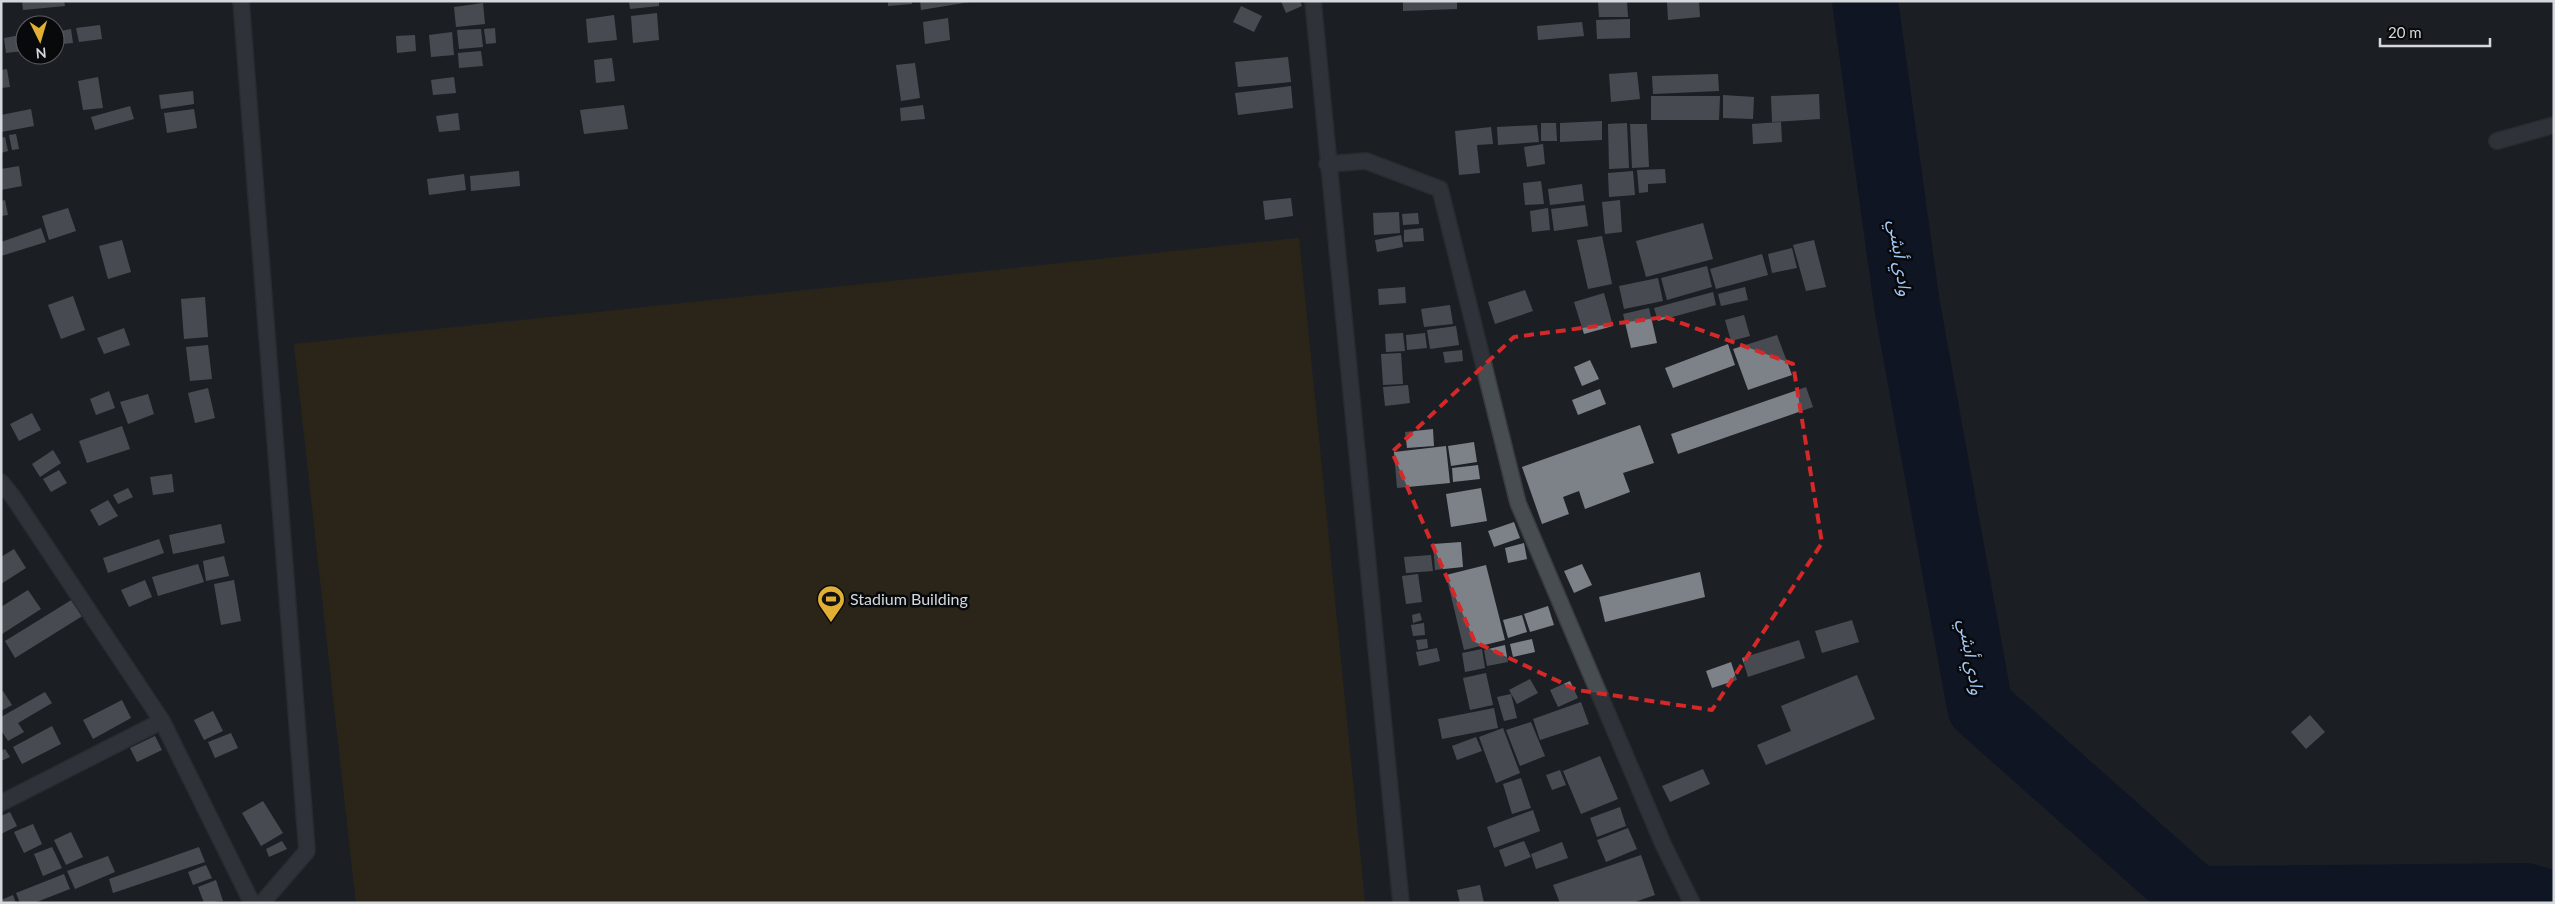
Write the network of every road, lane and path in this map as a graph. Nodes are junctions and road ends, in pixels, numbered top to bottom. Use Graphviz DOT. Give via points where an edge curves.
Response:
graph roads {
  1 [pos="240,1"];
  2 [pos="1313,1"];
  3 [pos="2554,125"];
  4 [pos="2497,141"];
  5 [pos="1327,164"];
  6 [pos="1,482"];
  7 [pos="7,501"];
  8 [pos="162,721"];
  9 [pos="1,804"];
  10 [pos="252,903"];
  11 [pos="262,903"];
  12 [pos="1402,903"];
  13 [pos="1692,903"];
  1 -- 11 [label="street" via="307,851"];
  2 -- 5 [label="street"];
  3 -- 4 [label="street"];
  5 -- 12 [label="street"];
  5 -- 13 [label="street" via="1366,161 1440,189 1518,503 1663,844"];
  6 -- 7 [label="street"];
  7 -- 8 [label="street"];
  8 -- 9 [label="street"];
  8 -- 10 [label="street"];
}
